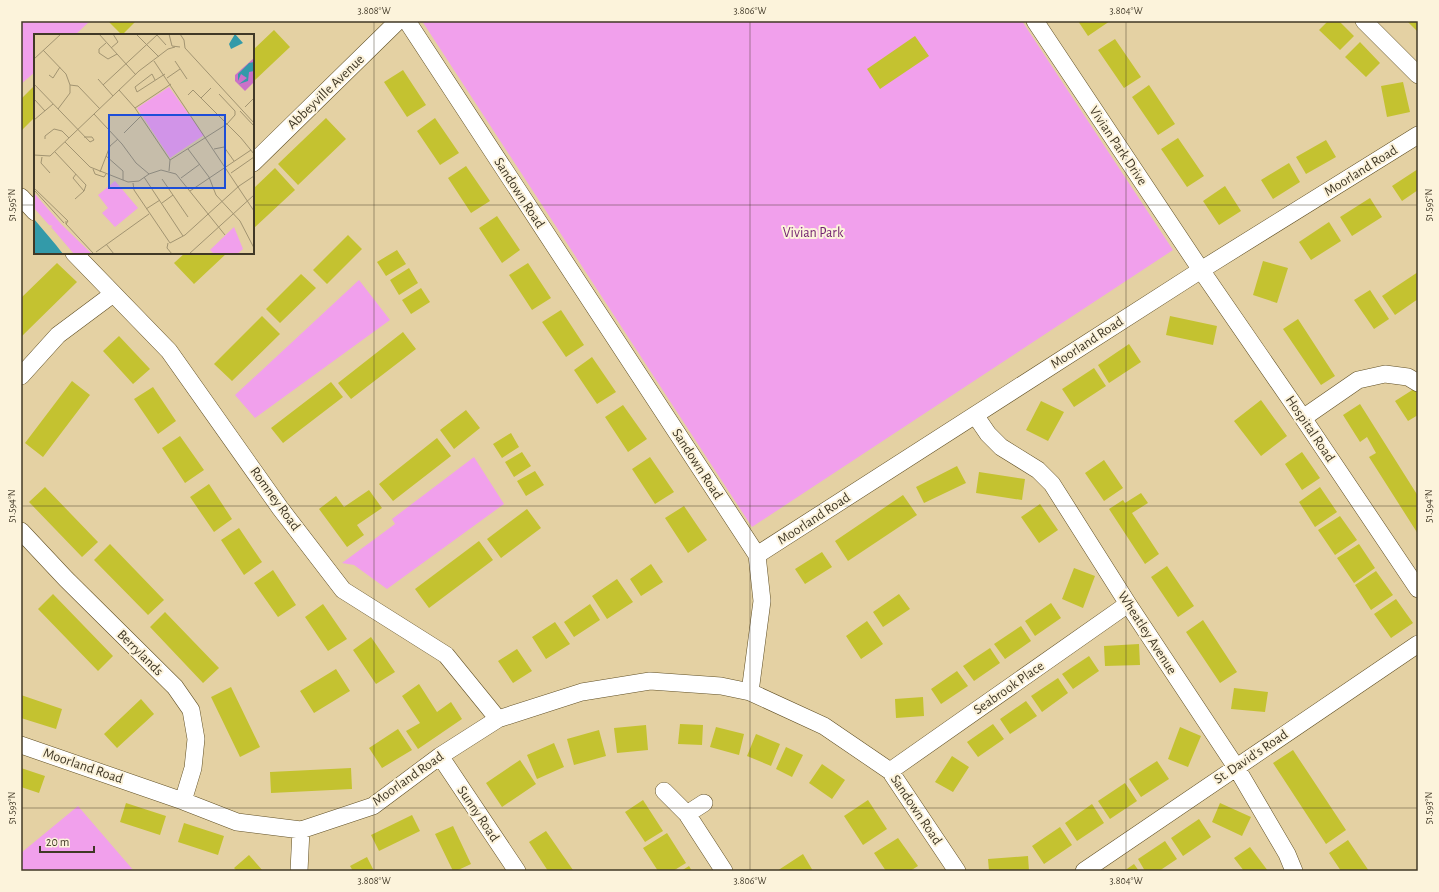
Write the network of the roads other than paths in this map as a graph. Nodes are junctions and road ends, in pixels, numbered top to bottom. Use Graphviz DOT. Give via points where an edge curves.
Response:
graph roads {
  1 [pos="398,21"];
  2 [pos="406,21"];
  3 [pos="1035,21"];
  4 [pos="1364,21"];
  5 [pos="1418,75"];
  6 [pos="1418,135"];
  7 [pos="254,162"];
  8 [pos="21,197"];
  9 [pos="34,211"];
  10 [pos="75,254"];
  11 [pos="1201,270"];
  12 [pos="113,294"];
  13 [pos="21,376"];
  14 [pos="1418,383"];
  15 [pos="975,415"];
  16 [pos="1303,418"];
  17 [pos="21,531"];
  18 [pos="757,555"];
  19 [pos="1418,589"];
  20 [pos="1128,604"];
  21 [pos="1418,644"];
  22 [pos="750,692"];
  23 [pos="498,719"];
  24 [pos="21,744"];
  25 [pos="440,756"];
  26 [pos="1236,767"];
  27 [pos="890,771"];
  28 [pos="664,791"];
  29 [pos="183,801"];
  30 [pos="704,803"];
  31 [pos="687,814"];
  32 [pos="300,830"];
  33 [pos="299,871"];
  34 [pos="517,871"];
  35 [pos="724,871"];
  36 [pos="958,871"];
  37 [pos="1084,871"];
  38 [pos="1294,871"];
  1 -- 7 [label="street, Abbeyville Avenue"];
  2 -- 18 [label="street, Sandown Road"];
  3 -- 11 [label="street, Vivian Park Drive"];
  4 -- 5 [label="street"];
  6 -- 11 [label="street, Moorland Road"];
  8 -- 9 [label="street"];
  10 -- 12 [label="street, Romney Road"];
  11 -- 15 [label="street, Moorland Road"];
  11 -- 16 [label="street, Hospital Road"];
  12 -- 13 [label="street" via="58,335"];
  12 -- 23 [label="street, Romney Road" via="169,351 280,508 343,590 446,655"];
  14 -- 16 [label="street" via="1408,377 1385,374 1358,380"];
  15 -- 18 [label="street, Moorland Road"];
  15 -- 20 [label="street, Wheatley Avenue" via="1001,447 1038,470 1052,484"];
  16 -- 19 [label="street, Hospital Road"];
  17 -- 29 [label="street, Berrylands" via="175,687 191,710 196,739 194,768"];
  18 -- 22 [label="street, Sandown Road" via="762,601"];
  20 -- 26 [label="street, Wheatley Avenue"];
  20 -- 27 [label="street, Seabrook Place"];
  21 -- 26 [label="street, St. David's Road"];
  22 -- 23 [label="street, Moorland Road" via="722,686 650,681 582,692"];
  22 -- 27 [label="street, Sandown Road" via="824,726"];
  23 -- 25 [label="street, Moorland Road"];
  24 -- 29 [label="street, Moorland Road"];
  25 -- 32 [label="street, Moorland Road" via="373,806"];
  25 -- 34 [label="street, Sunny Road"];
  26 -- 37 [label="street, St. David's Road"];
  26 -- 38 [label="street, Wheatley Avenue" via="1287,854"];
  27 -- 36 [label="street, Sandown Road"];
  28 -- 31 [label="street"];
  29 -- 32 [label="street, Moorland Road" via="237,822"];
  30 -- 31 [label="street"];
  31 -- 35 [label="street"];
  32 -- 33 [label="street"];
}
